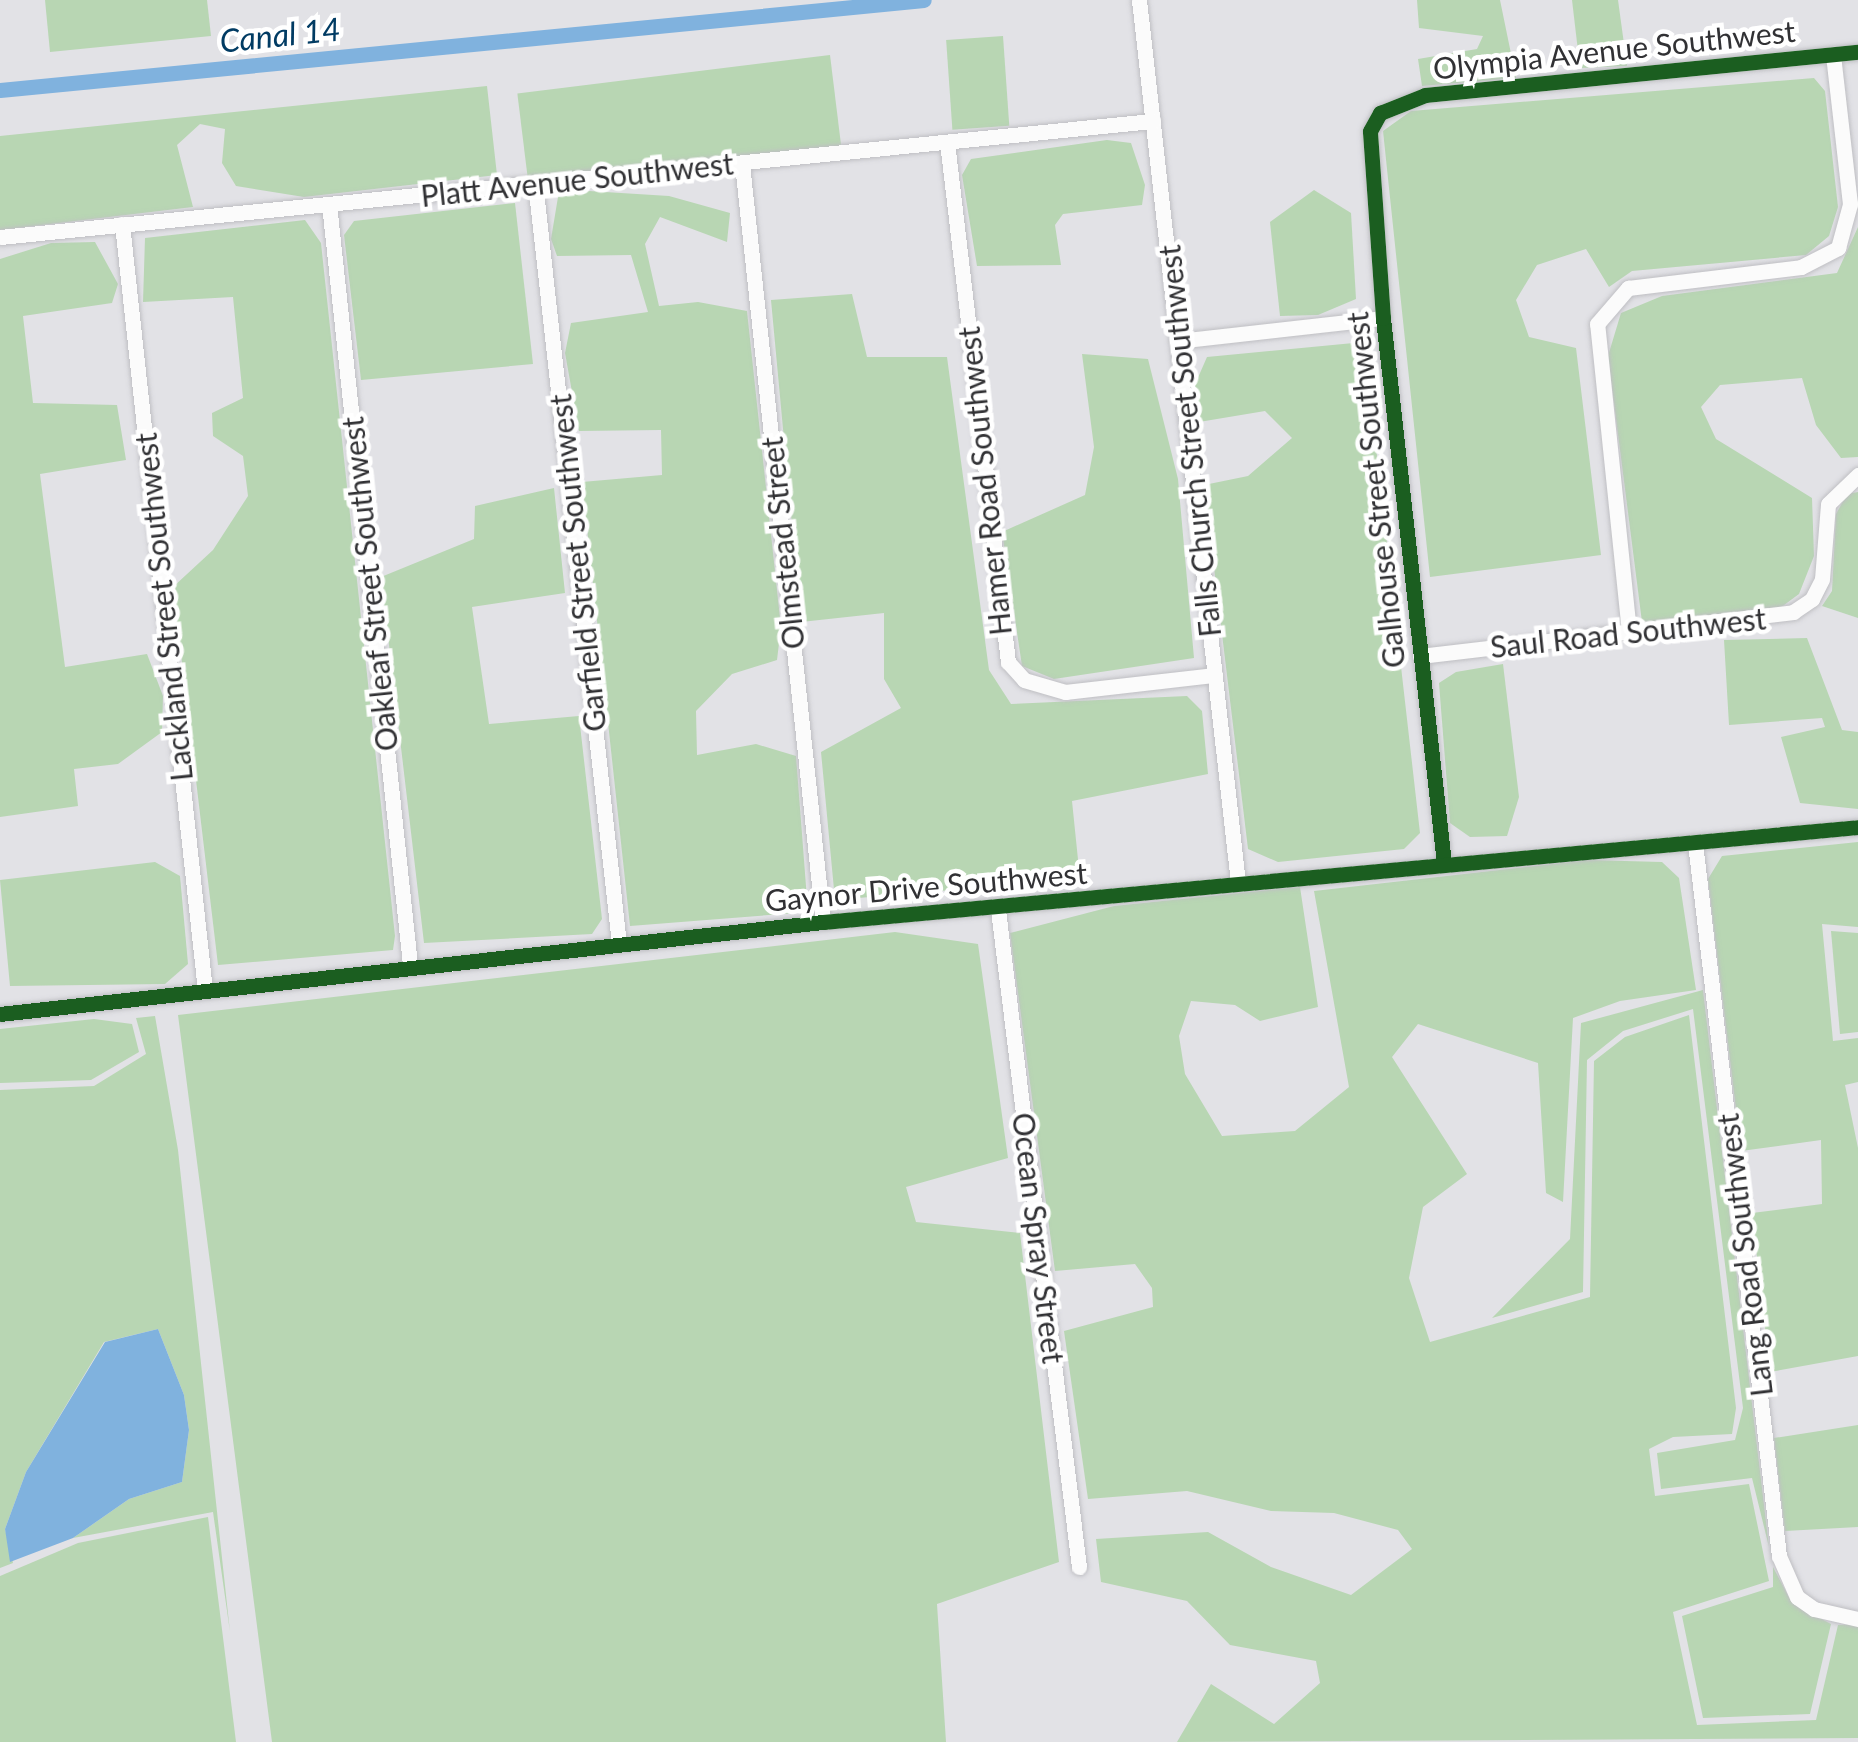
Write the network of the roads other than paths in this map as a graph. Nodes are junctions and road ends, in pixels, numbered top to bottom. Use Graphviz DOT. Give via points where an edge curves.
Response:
graph roads {
  1 [pos="1140,0"];
  2 [pos="1858,52"];
  3 [pos="1834,54"];
  4 [pos="1380,113"];
  5 [pos="1153,122"];
  6 [pos="947,142"];
  7 [pos="742,164"];
  8 [pos="535,182"];
  9 [pos="328,204"];
  10 [pos="122,224"];
  11 [pos="0,237"];
  12 [pos="1383,318"];
  13 [pos="1177,340"];
  14 [pos="1858,475"];
  15 [pos="1629,632"];
  16 [pos="1420,656"];
  17 [pos="1215,676"];
  18 [pos="1858,827"];
  19 [pos="1695,843"];
  20 [pos="1444,863"];
  21 [pos="1238,883"];
  22 [pos="998,910"];
  23 [pos="823,922"];
  24 [pos="619,944"];
  25 [pos="410,965"];
  26 [pos="204,991"];
  27 [pos="0,1014"];
  28 [pos="1079,1567"];
  29 [pos="1858,1619"];
  1 -- 5 [label="street, Falls Church Street Southwest"];
  2 -- 3 [label="street, Olympia Avenue Southwest"];
  3 -- 4 [label="street, Olympia Avenue Southwest" via="1425,95"];
  3 -- 15 [label="street" via="1850,204 1838,248 1801,267 1628,288 1597,324"];
  4 -- 12 [label="street, Galhouse Street Southwest" via="1368,154"];
  5 -- 6 [label="street, Platt Avenue Southwest"];
  5 -- 13 [label="street, Falls Church Street Southwest"];
  6 -- 7 [label="street, Platt Avenue Southwest"];
  6 -- 17 [label="street, Hamer Road Southwest" via="1008,662 1024,680 1065,692"];
  7 -- 8 [label="street, Platt Avenue Southwest"];
  7 -- 23 [label="street, Olmstead Street"];
  8 -- 9 [label="street, Platt Avenue Southwest"];
  8 -- 24 [label="street, Garfield Street Southwest"];
  9 -- 10 [label="street, Platt Avenue Southwest"];
  9 -- 25 [label="street, Oakleaf Street Southwest"];
  10 -- 11 [label="street, Platt Avenue Southwest"];
  10 -- 26 [label="street, Lackland Street Southwest"];
  12 -- 13 [label="street"];
  12 -- 16 [label="street, Galhouse Street Southwest"];
  13 -- 17 [label="street, Falls Church Street Southwest"];
  14 -- 15 [label="street, Saul Road Southwest" via="1828,504 1822,579 1812,599 1766,619"];
  15 -- 16 [label="street, Saul Road Southwest"];
  16 -- 20 [label="street, Galhouse Street Southwest"];
  17 -- 21 [label="street, Falls Church Street Southwest"];
  18 -- 19 [label="street, Gaynor Drive Southwest"];
  19 -- 20 [label="street, Gaynor Drive Southwest"];
  19 -- 29 [label="street, Lang Road Southwest" via="1780,1556 1797,1597 1814,1609"];
  20 -- 21 [label="street, Gaynor Drive Southwest"];
  21 -- 22 [label="street, Gaynor Drive Southwest"];
  22 -- 23 [label="street, Gaynor Drive Southwest"];
  22 -- 28 [label="street, Ocean Spray Street"];
  23 -- 24 [label="street, Gaynor Drive Southwest"];
  24 -- 25 [label="street, Gaynor Drive Southwest"];
  25 -- 26 [label="street, Gaynor Drive Southwest"];
  26 -- 27 [label="street, Gaynor Drive Southwest"];
}
